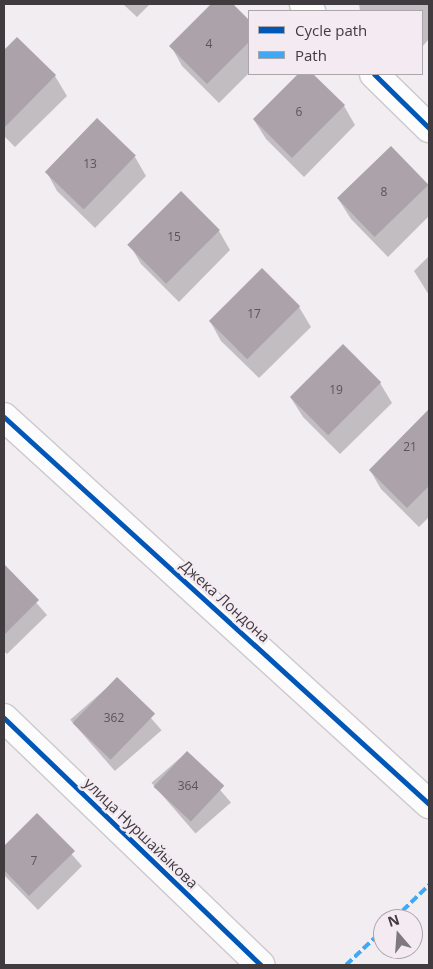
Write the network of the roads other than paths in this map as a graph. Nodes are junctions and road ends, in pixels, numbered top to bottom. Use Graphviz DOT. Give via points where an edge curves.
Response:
graph roads {
  1 [pos="375,75"];
  2 [pos="429,128"];
  3 [pos="4,417"];
  4 [pos="4,718"];
  5 [pos="429,804"];
  6 [pos="261,965"];
  1 -- 2 [label="street"];
  3 -- 5 [label="street, Джека Лондона"];
  4 -- 6 [label="street, улица Нуршайыкова"];
}
